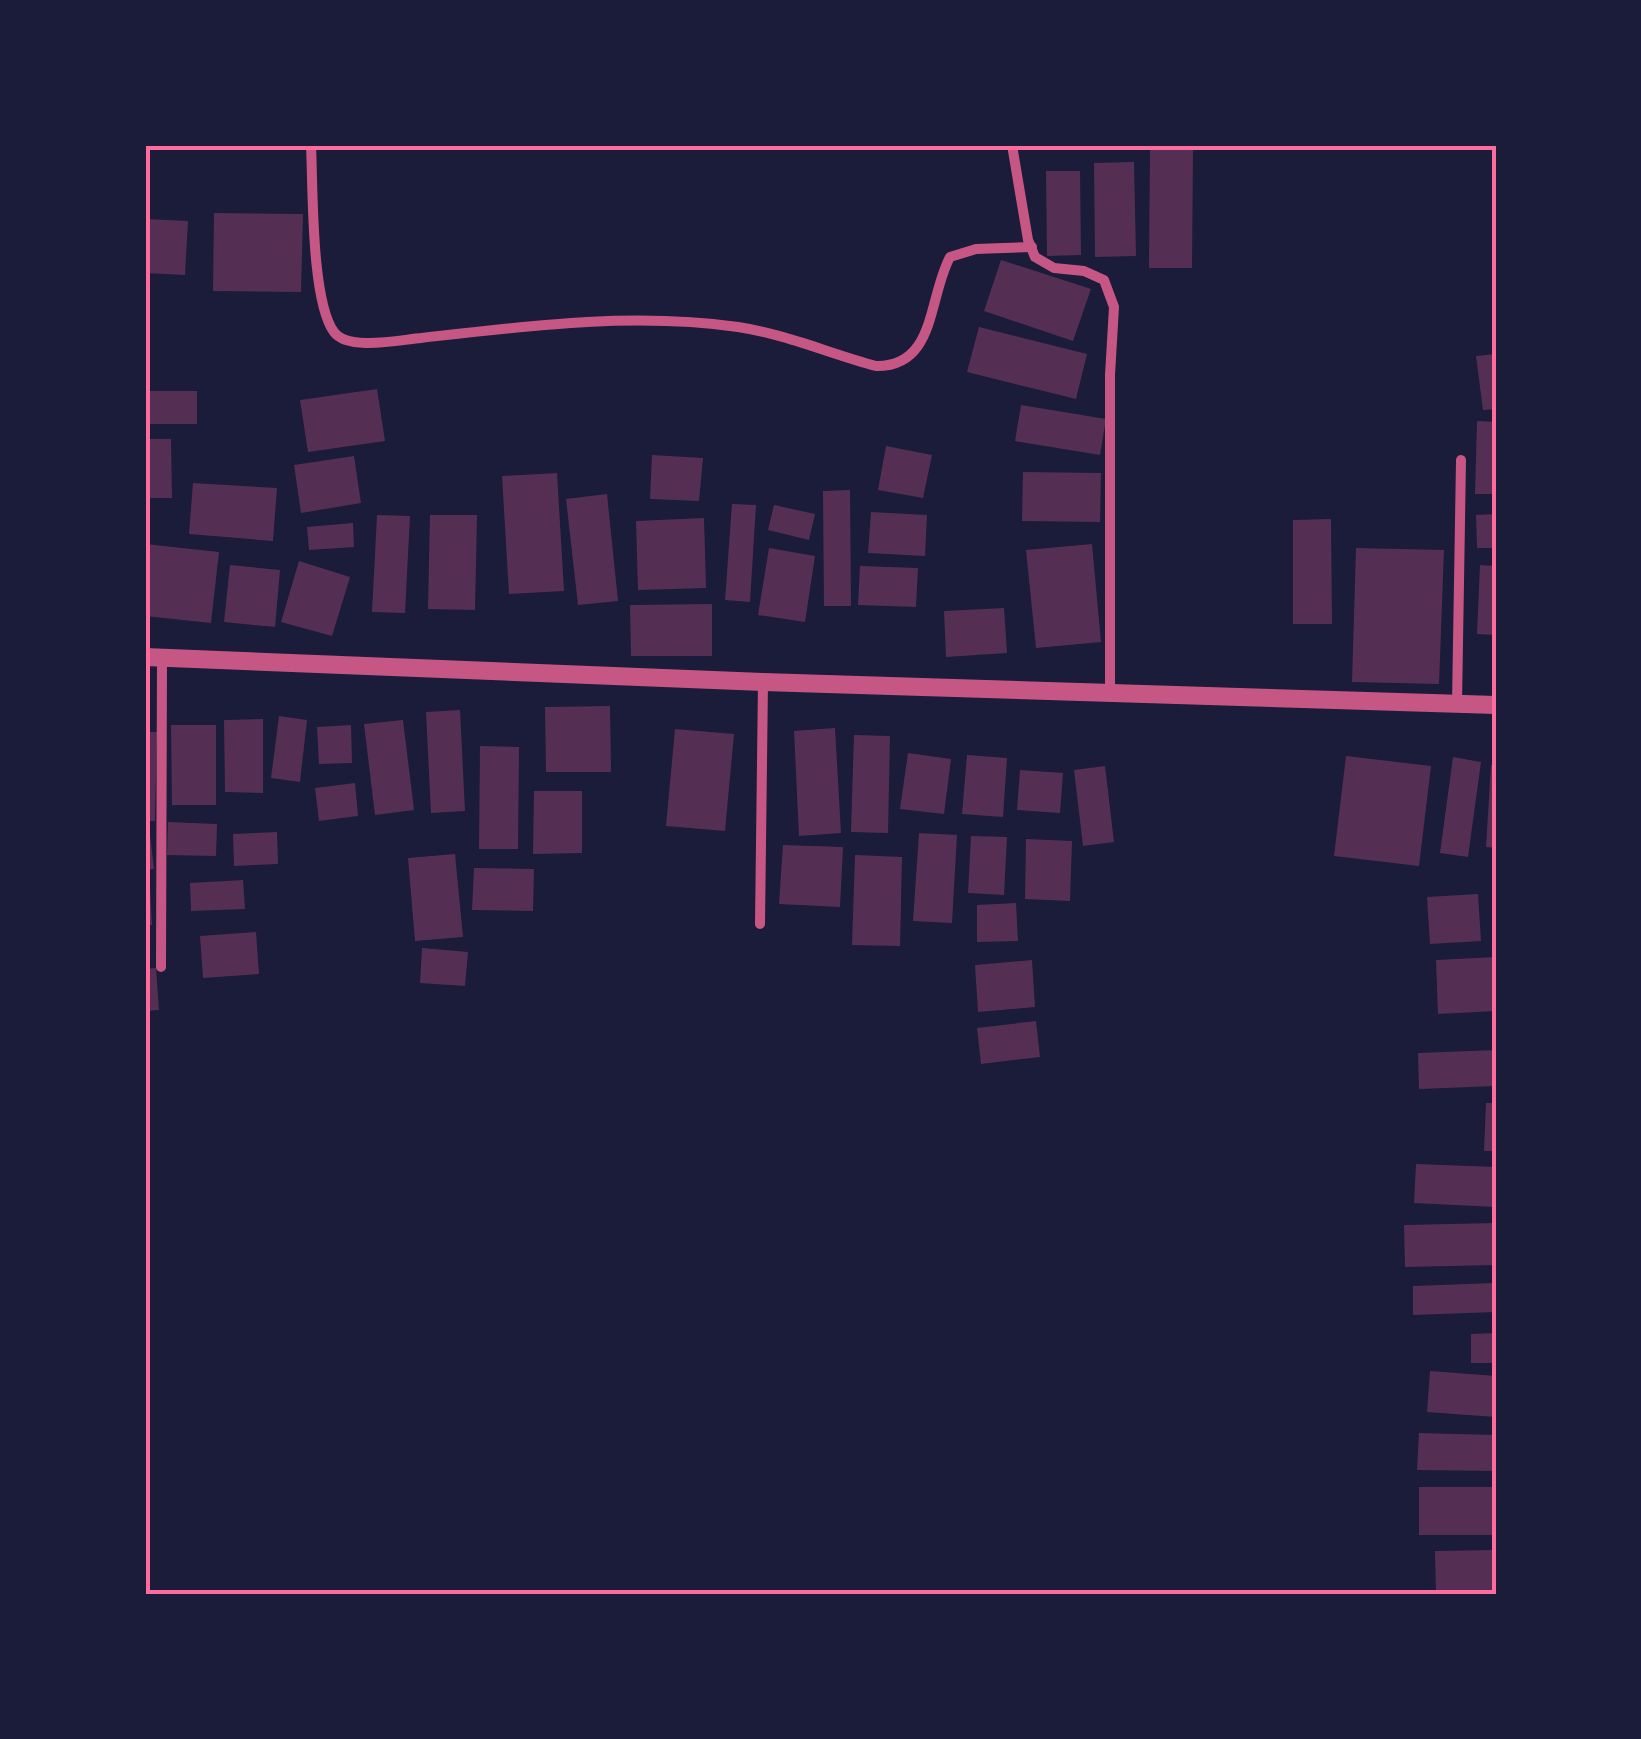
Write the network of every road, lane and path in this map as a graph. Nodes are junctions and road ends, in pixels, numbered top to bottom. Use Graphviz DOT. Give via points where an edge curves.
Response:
graph roads {
  1 [pos="312,145"];
  2 [pos="1012,145"];
  3 [pos="1032,248"];
  4 [pos="1460,460"];
  5 [pos="154,658"];
  6 [pos="763,682"];
  7 [pos="1110,693"];
  8 [pos="1456,705"];
  9 [pos="1496,705"];
  10 [pos="760,924"];
  11 [pos="162,967"];
  1 -- 3 [label="street" via="317,266 330,323 345,341 681,321 742,328 894,366 908,360 927,328 950,257 976,249"];
  2 -- 3 [label="street"];
  3 -- 7 [label="street" via="1042,264 1104,280 1114,307"];
  4 -- 8 [label="street"];
  5 -- 6 [label="street"];
  5 -- 11 [label="street"];
  6 -- 7 [label="street"];
  6 -- 10 [label="street"];
  7 -- 8 [label="street"];
  8 -- 9 [label="street"];
}
